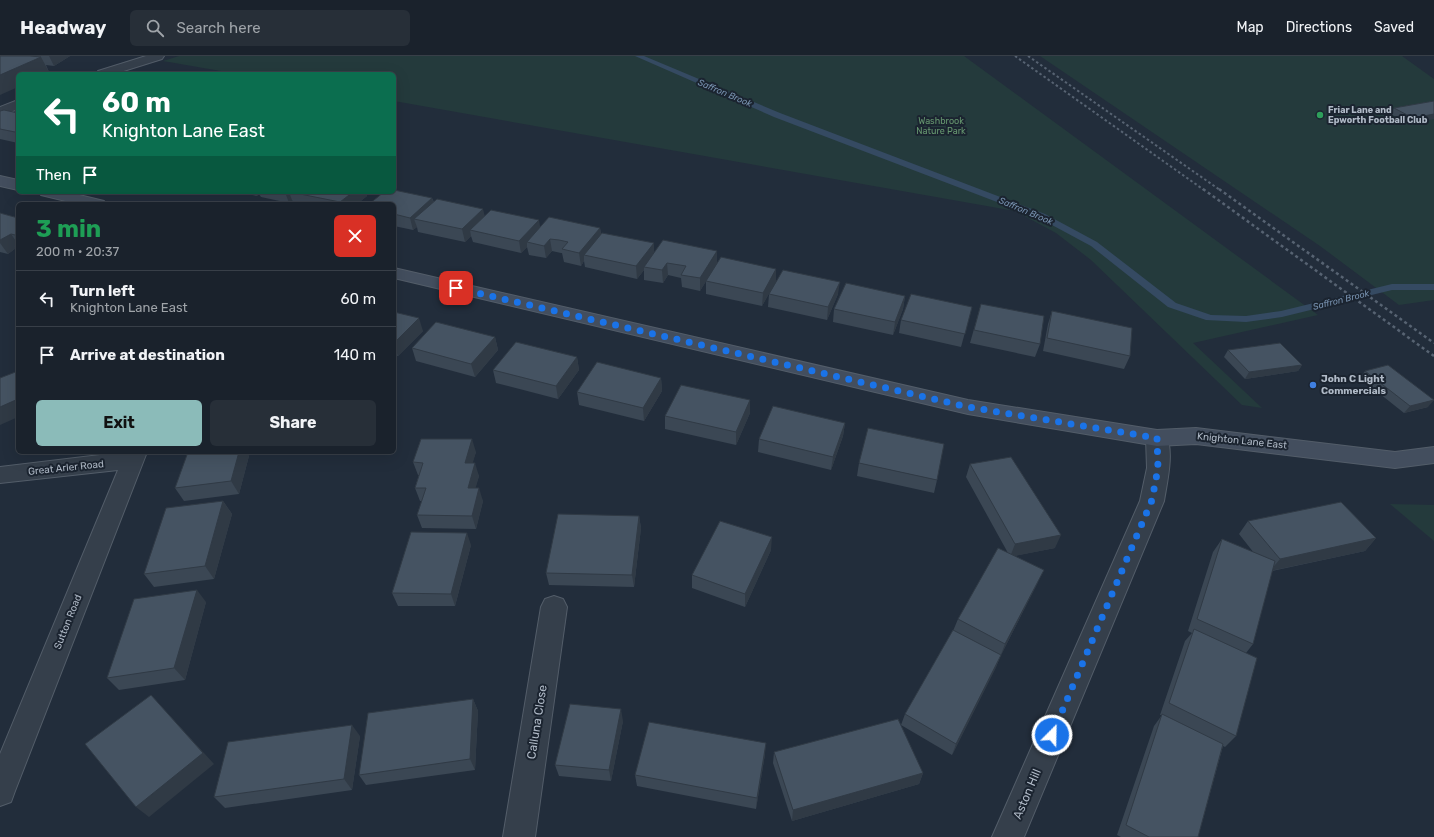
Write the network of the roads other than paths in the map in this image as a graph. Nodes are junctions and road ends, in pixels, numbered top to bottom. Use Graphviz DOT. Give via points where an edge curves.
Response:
graph roads {
  1 [pos="158,56"];
  2 [pos="108,72"];
  3 [pos="16,105"];
  4 [pos="0,112"];
  5 [pos="0,181"];
  6 [pos="16,185"];
  7 [pos="56,194"];
  8 [pos="90,202"];
  9 [pos="396,274"];
  10 [pos="1157,438"];
  11 [pos="1434,455"];
  12 [pos="135,456"];
  13 [pos="0,475"];
  14 [pos="554,607"];
  15 [pos="0,791"];
  16 [pos="519,837"];
  17 [pos="1008,837"];
  1 -- 2 [label="lane"];
  3 -- 4 [label="lane"];
  5 -- 6 [label="street"];
  7 -- 8 [label="street"];
  9 -- 10 [label="street, Knighton Lane East" via="968,407"];
  10 -- 11 [label="street, Knighton Lane East" via="1196,436 1395,460"];
  10 -- 17 [label="street, Aston Hill" via="1158,468 1152,500"];
  12 -- 13 [label="street, Great Arler Road"];
  12 -- 15 [label="street, Sutton Road"];
  14 -- 16 [label="street, Calluna Close"];
}
